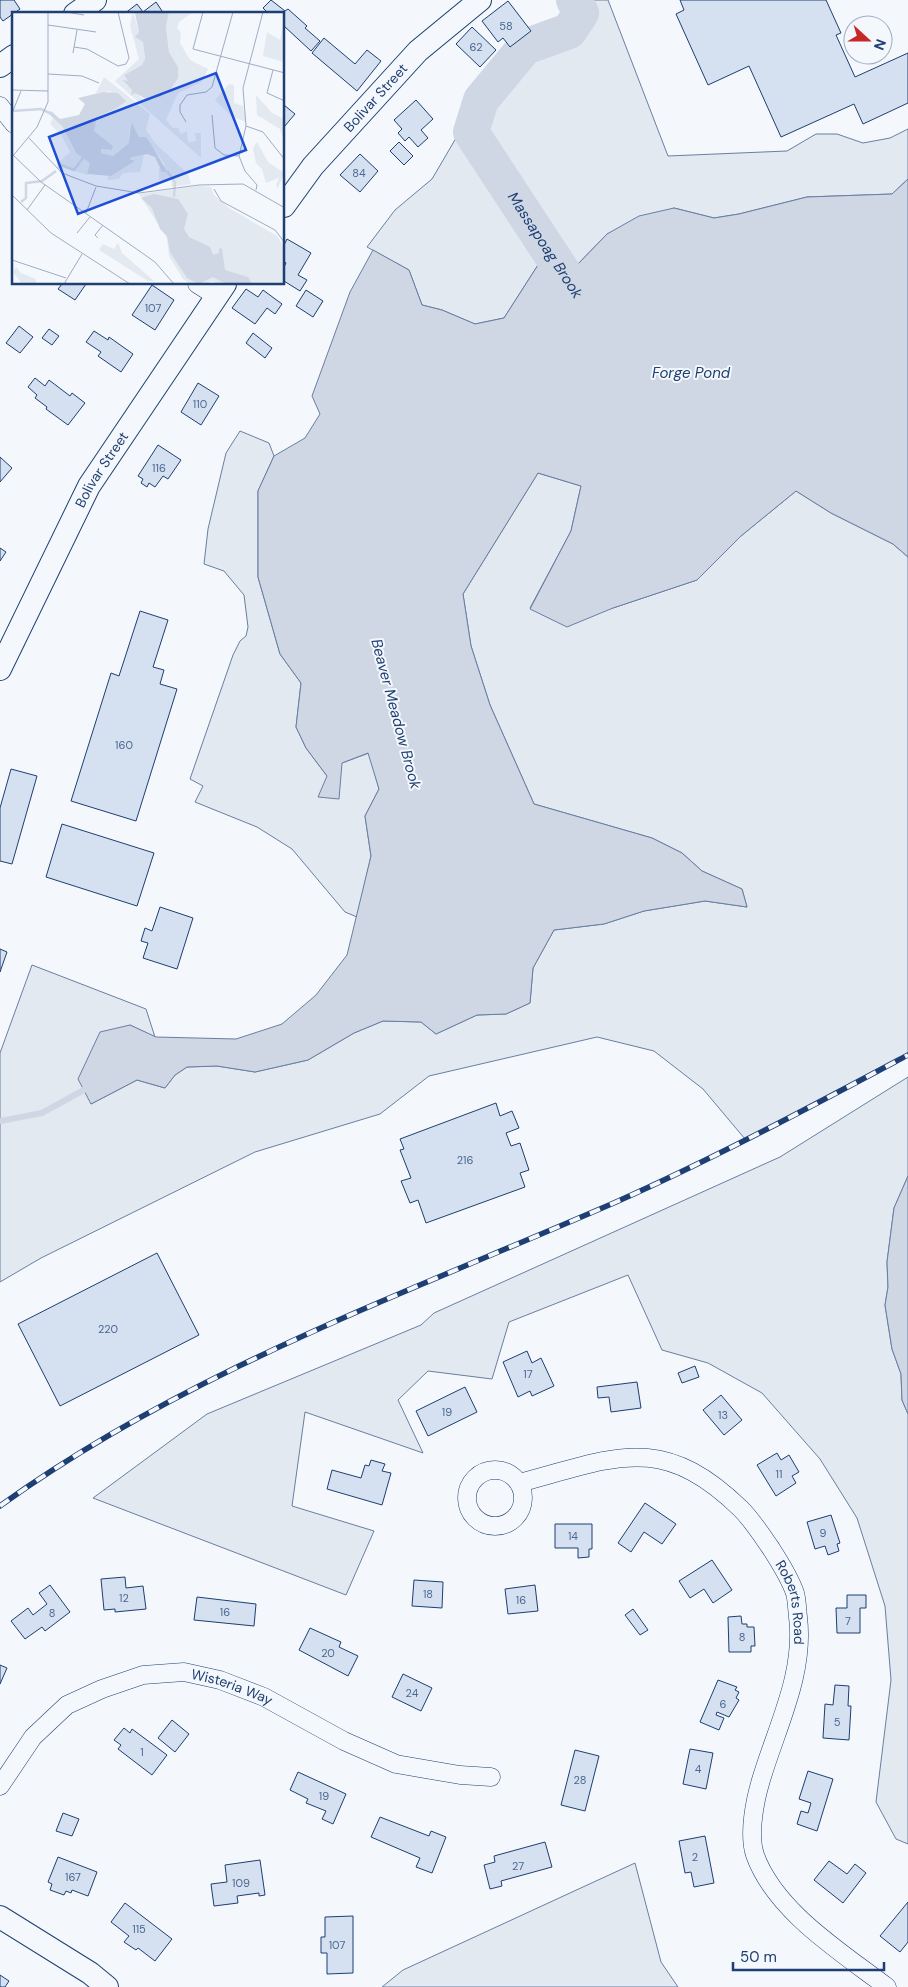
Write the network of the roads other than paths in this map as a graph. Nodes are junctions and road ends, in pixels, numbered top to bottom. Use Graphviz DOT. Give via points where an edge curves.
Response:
graph roads {
  1 [pos="95,0"];
  2 [pos="480,0"];
  3 [pos="78,12"];
  4 [pos="12,57"];
  5 [pos="0,66"];
  6 [pos="0,106"];
  7 [pos="12,121"];
  8 [pos="285,205"];
  9 [pos="201,285"];
  10 [pos="221,290"];
  11 [pos="0,669"];
  12 [pos="519,1484"];
  13 [pos="491,1777"];
  14 [pos="0,1786"];
  15 [pos="0,1917"];
  16 [pos="107,1987"];
  17 [pos="886,1987"];
  1 -- 3 [label="street"];
  2 -- 8 [label="street, Bolivar Street" via="418,51 313,166"];
  4 -- 5 [label="street"];
  6 -- 7 [label="street"];
  9 -- 10 [label="street"];
  10 -- 11 [label="street, Bolivar Street" via="89,486"];
  12 -- 17 [label="street, Roberts Road" via="610,1459 647,1457 674,1462 701,1475 750,1517 784,1568 796,1594 800,1630 797,1664 788,1702 753,1808 754,1853 765,1876 807,1926"];
  13 -- 14 [label="street, Wisteria Way" via="396,1764 344,1741 264,1697 220,1680 184,1672 143,1675 67,1704 33,1737"];
  15 -- 16 [label="street" via="82,1967"];
}
